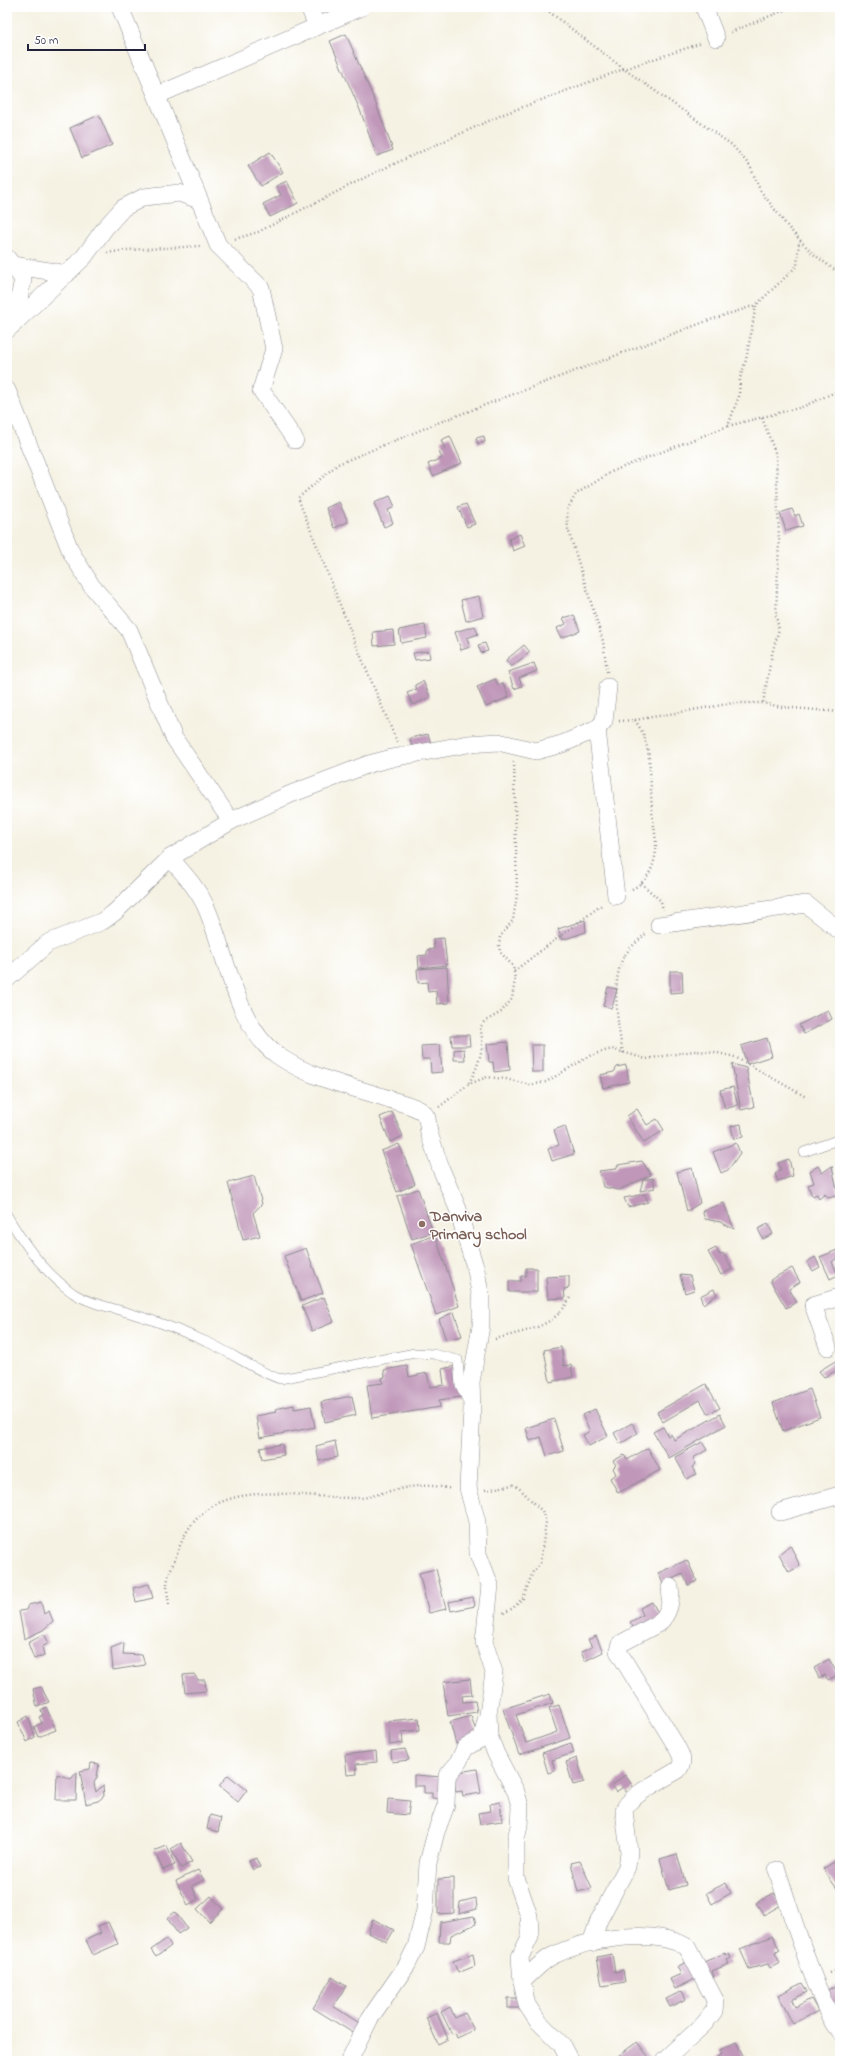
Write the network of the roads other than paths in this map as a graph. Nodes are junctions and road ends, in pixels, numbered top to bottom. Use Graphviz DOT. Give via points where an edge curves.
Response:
graph roads {
  1 [pos="120,7"];
  2 [pos="309,7"];
  3 [pos="362,7"];
  4 [pos="704,7"];
  5 [pos="317,26"];
  6 [pos="716,38"];
  7 [pos="158,95"];
  8 [pos="199,200"];
  9 [pos="10,262"];
  10 [pos="67,274"];
  11 [pos="11,327"];
  12 [pos="9,401"];
  13 [pos="295,440"];
  14 [pos="608,686"];
  15 [pos="600,725"];
  16 [pos="231,821"];
  17 [pos="170,858"];
  18 [pos="616,896"];
  19 [pos="659,925"];
  20 [pos="840,931"];
  21 [pos="7,979"];
  22 [pos="840,1139"];
  23 [pos="804,1152"];
  24 [pos="7,1215"];
  25 [pos="840,1296"];
  26 [pos="828,1347"];
  27 [pos="472,1409"];
  28 [pos="840,1495"];
  29 [pos="780,1512"];
  30 [pos="670,1587"];
  31 [pos="488,1714"];
  32 [pos="777,1870"];
  33 [pos="591,1943"];
  34 [pos="522,1982"];
  35 [pos="840,2032"];
  36 [pos="349,2061"];
  37 [pos="570,2061"];
  38 [pos="664,2061"];
  1 -- 7 [label="street"];
  2 -- 5 [label="street"];
  3 -- 5 [label="street"];
  4 -- 6 [label="street"];
  5 -- 7 [label="street"];
  7 -- 8 [label="street"];
  8 -- 10 [label="street" via="179,193 144,197 122,208 84,257"];
  8 -- 13 [label="street" via="218,245 261,288 274,349 261,390"];
  9 -- 10 [label="street"];
  9 -- 11 [label="street" via="23,279"];
  10 -- 11 [label="street"];
  12 -- 16 [label="street" via="71,552 91,585 129,630 174,738"];
  14 -- 15 [label="street"];
  15 -- 16 [label="street" via="542,751 498,742 468,744 369,764"];
  15 -- 18 [label="street"];
  16 -- 17 [label="street"];
  17 -- 21 [label="street" via="103,921 48,943"];
  17 -- 27 [label="street" via="206,906 241,1006 255,1033 267,1046 277,1055 314,1075 419,1109 426,1118 433,1147 458,1210 476,1270 481,1298 481,1326 471,1382"];
  19 -- 20 [label="street" via="806,904"];
  22 -- 23 [label="lane"];
  24 -- 27 [label="lane" via="49,1274 75,1294 96,1303 137,1315 208,1343 247,1365 280,1379 414,1353 458,1360 460,1385"];
  25 -- 26 [label="street" via="814,1305"];
  27 -- 31 [label="street" via="468,1488 477,1522 478,1554 490,1585 484,1642 494,1672"];
  28 -- 29 [label="street"];
  30 -- 33 [label="street" via="671,1595 664,1618 620,1644 618,1651 675,1744 682,1757 682,1764 678,1770 636,1796 625,1806 628,1867 599,1920"];
  31 -- 34 [label="street" via="489,1736 520,1806 516,1839 516,1878 529,1916 530,1931 530,1937 520,1957"];
  31 -- 36 [label="street" via="482,1738 465,1748 458,1763 447,1776 446,1805 428,1863 426,1903 416,1946 407,1965 370,2018"];
  32 -- 35 [label="street" via="814,1978 834,2025"];
  33 -- 34 [label="street" via="544,1961"];
  33 -- 38 [label="street" via="612,1939 658,1938 687,1948 715,2000 714,2011 704,2024"];
  34 -- 37 [label="street" via="527,2005 537,2020 561,2044"];
}
